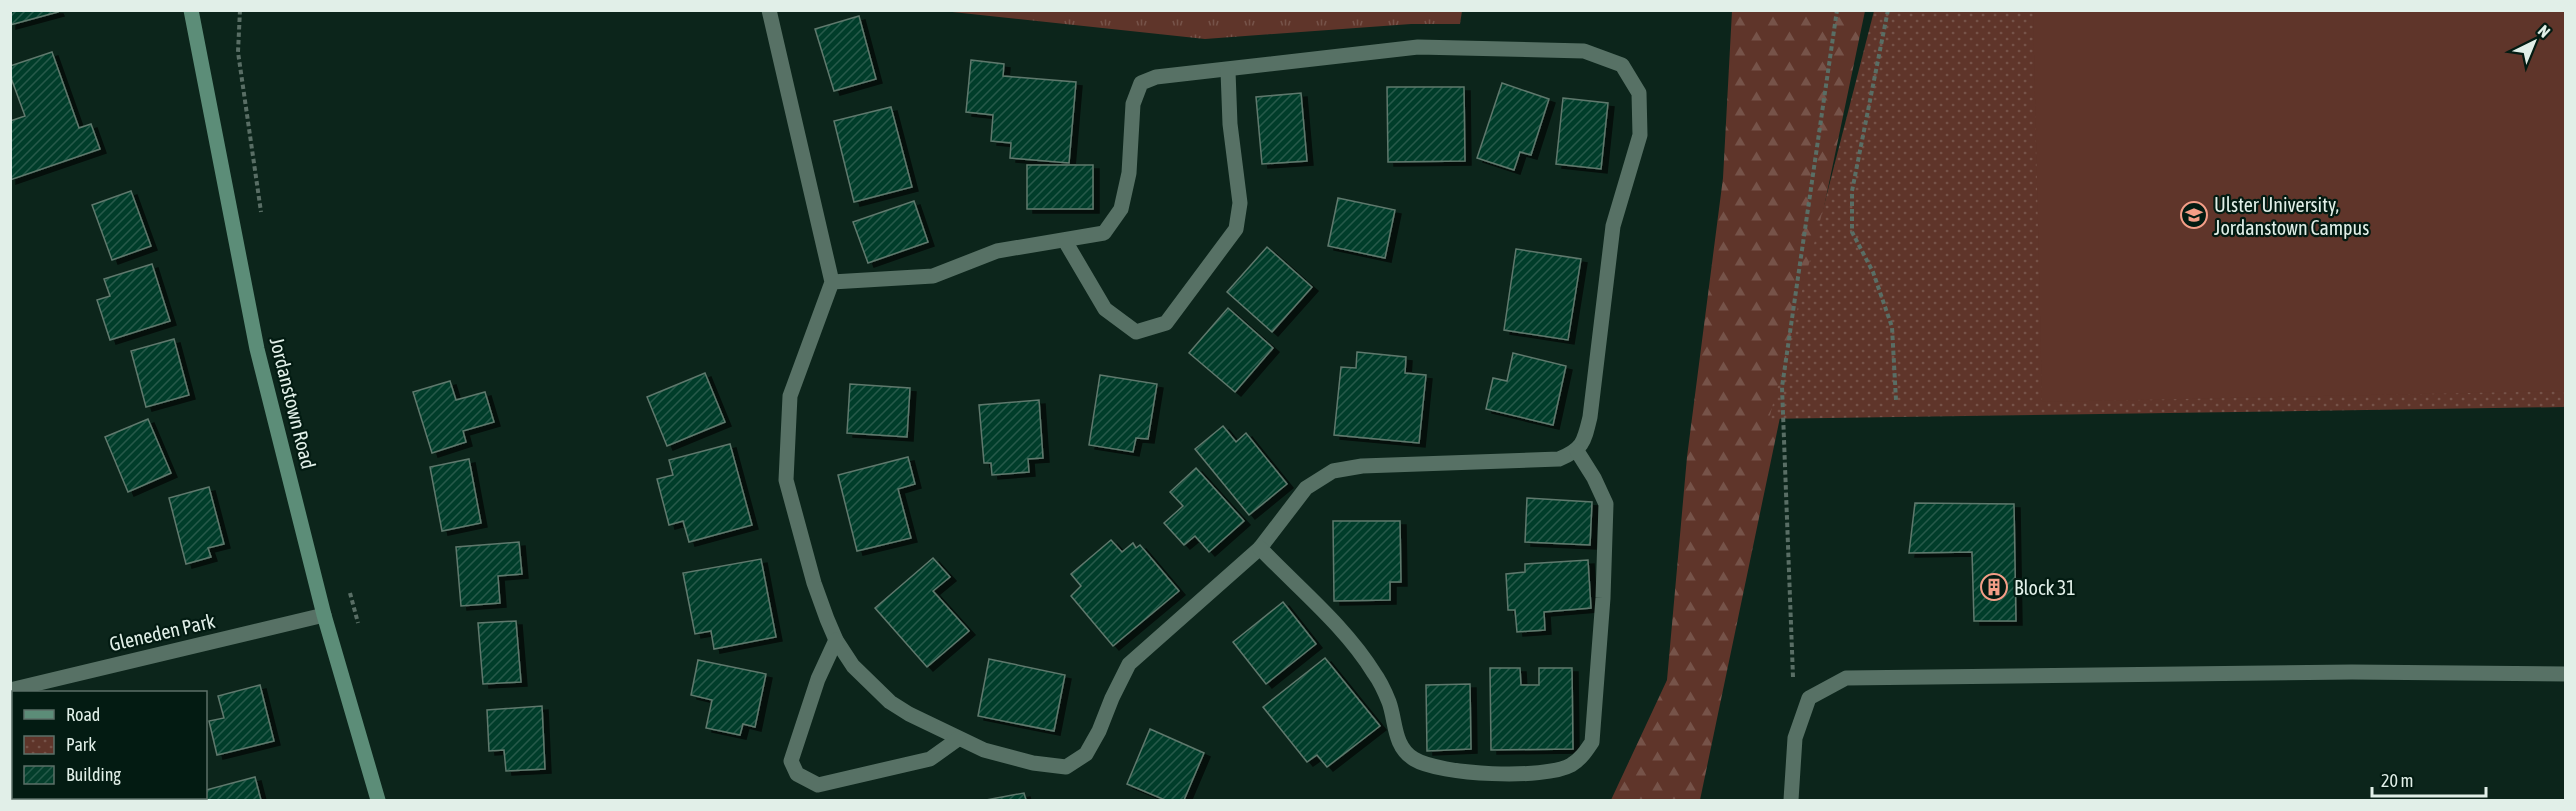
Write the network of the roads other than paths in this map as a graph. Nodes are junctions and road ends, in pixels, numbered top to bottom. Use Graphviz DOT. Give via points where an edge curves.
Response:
graph roads {
  1 [pos="191,10"];
  2 [pos="769,10"];
  3 [pos="1228,70"];
  4 [pos="1065,242"];
  5 [pos="832,282"];
  6 [pos="1577,452"];
  7 [pos="1260,548"];
  8 [pos="324,615"];
  9 [pos="836,640"];
  10 [pos="2565,674"];
  11 [pos="10,690"];
  12 [pos="958,739"];
  13 [pos="378,801"];
  14 [pos="1791,801"];
  1 -- 8 [label="street, Jordanstown Road" via="257,349"];
  2 -- 5 [label="street"];
  3 -- 4 [label="street" via="1156,77 1141,83 1132,104 1129,173 1121,209 1104,234"];
  3 -- 4 [label="street" via="1240,203 1236,229 1166,323 1136,332 1105,309"];
  3 -- 6 [label="street" via="1418,47 1584,51 1622,65 1639,93 1640,135 1612,226 1590,417"];
  4 -- 5 [label="street" via="997,251 933,276"];
  5 -- 9 [label="street" via="790,396 786,480 814,583"];
  6 -- 7 [label="street" via="1559,459 1362,466 1333,471 1306,488"];
  6 -- 7 [label="street" via="1606,504 1603,598 1592,742 1581,758 1556,771 1509,774 1439,768 1413,758 1400,744 1389,702 1374,673 1344,634"];
  7 -- 12 [label="street" via="1129,664 1086,754 1066,767 1033,763"];
  8 -- 11 [label="street, Gleneden Park"];
  8 -- 13 [label="street, Jordanstown Road"];
  9 -- 12 [label="street" via="853,666 890,702"];
  9 -- 12 [label="street" via="818,678 791,761 797,774 818,785 930,759"];
  10 -- 14 [label="street" via="2352,672 1846,678 1809,698 1795,738"];
}
